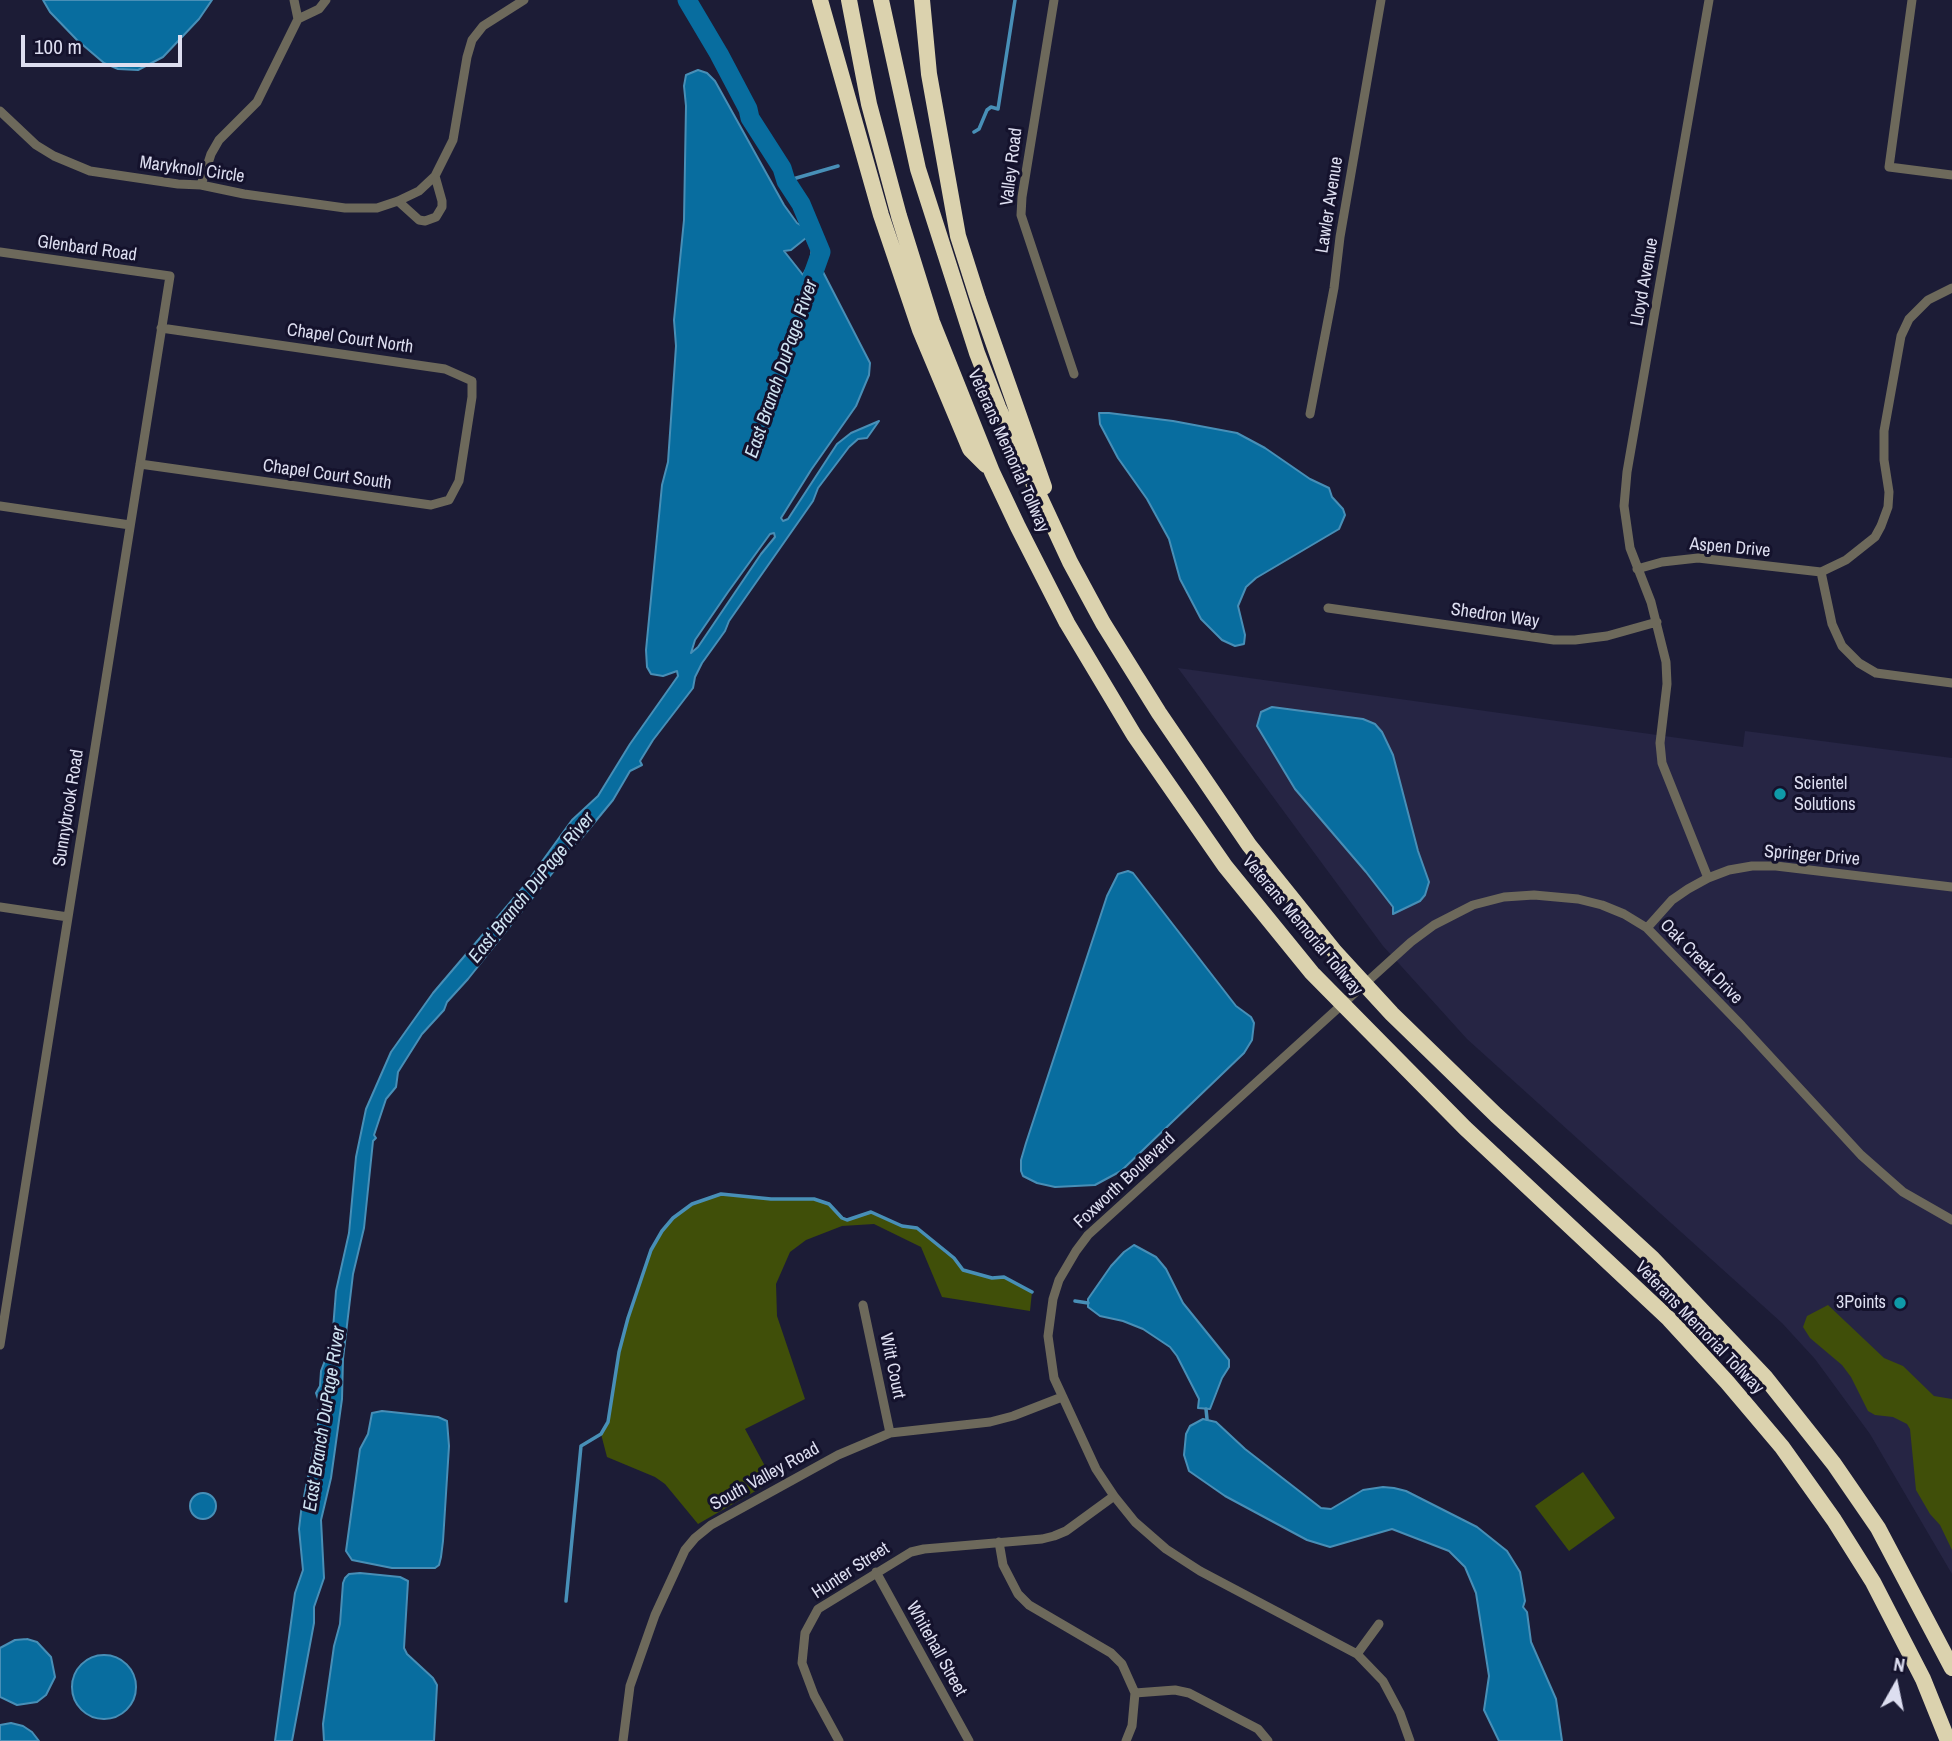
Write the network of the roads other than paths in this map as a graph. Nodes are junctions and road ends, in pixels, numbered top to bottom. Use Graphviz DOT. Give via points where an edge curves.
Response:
graph roads {
  1 [pos="294,0"];
  2 [pos="327,0"];
  3 [pos="524,0"];
  4 [pos="820,0"];
  5 [pos="849,0"];
  6 [pos="881,0"];
  7 [pos="922,0"];
  8 [pos="1054,0"];
  9 [pos="1381,0"];
  10 [pos="1709,0"];
  11 [pos="1912,0"];
  12 [pos="298,19"];
  13 [pos="0,111"];
  14 [pos="1952,175"];
  15 [pos="435,176"];
  16 [pos="201,185"];
  17 [pos="398,201"];
  18 [pos="0,252"];
  19 [pos="170,276"];
  20 [pos="1952,288"];
  21 [pos="161,328"];
  22 [pos="1074,374"];
  23 [pos="1310,414"];
  24 [pos="464,441"];
  25 [pos="140,464"];
  26 [pos="992,472"];
  27 [pos="0,506"];
  28 [pos="130,525"];
  29 [pos="1056,533"];
  30 [pos="1637,569"];
  31 [pos="1821,572"];
  32 [pos="1328,608"];
  33 [pos="1657,622"];
  34 [pos="1952,683"];
  35 [pos="1708,878"];
  36 [pos="1952,887"];
  37 [pos="0,907"];
  38 [pos="68,917"];
  39 [pos="1647,928"];
  40 [pos="1377,972"];
  41 [pos="1952,1220"];
  42 [pos="863,1305"];
  43 [pos="0,1345"];
  44 [pos="1062,1397"];
  45 [pos="890,1433"];
  46 [pos="1114,1496"];
  47 [pos="999,1542"];
  48 [pos="876,1572"];
  49 [pos="1379,1624"];
  50 [pos="1357,1654"];
  51 [pos="1952,1668"];
  52 [pos="1136,1693"];
  53 [pos="623,1741"];
  54 [pos="839,1741"];
  55 [pos="969,1741"];
  56 [pos="1126,1741"];
  57 [pos="1268,1741"];
  58 [pos="1410,1741"];
  59 [pos="1948,1741"];
  1 -- 12 [label="street"];
  2 -- 12 [label="street"];
  3 -- 15 [label="street, Maryknoll Circle" via="483,26 472,40 453,140"];
  4 -- 26 [label="highway" via="881,215 920,330 970,449"];
  5 -- 26 [label="highway, Veterans Memorial Tollway" via="869,104 898,216 932,322"];
  6 -- 29 [label="highway, Veterans Memorial Tollway" via="918,169 948,268 998,407"];
  7 -- 29 [label="highway" via="929,74 958,236"];
  8 -- 22 [label="street, Valley Road" via="1021,215"];
  9 -- 23 [label="street, Lawler Avenue"];
  10 -- 30 [label="street, Lloyd Avenue" via="1625,486 1626,526"];
  11 -- 14 [label="street" via="1889,167"];
  12 -- 16 [label="street" via="257,102 215,147"];
  13 -- 16 [label="street, Maryknoll Circle" via="36,145 76,166"];
  15 -- 17 [label="street, Maryknoll Circle"];
  15 -- 17 [label="street" via="442,201 436,217 419,220"];
  16 -- 17 [label="street, Maryknoll Circle" via="355,209"];
  18 -- 19 [label="street, Glenbard Road"];
  19 -- 21 [label="street, Sunnybrook Road"];
  20 -- 31 [label="street" via="1928,300 1909,319 1901,336 1884,431 1889,492 1881,526 1875,537 1846,560"];
  21 -- 24 [label="street, Chapel Court North" via="450,370 472,381"];
  21 -- 25 [label="street, Sunnybrook Road"];
  24 -- 25 [label="street, Chapel Court South" via="458,481 449,500 431,505"];
  25 -- 28 [label="street, Sunnybrook Road"];
  26 -- 59 [label="highway, Veterans Memorial Tollway" via="1067,623 1135,735 1242,888 1369,1033 1669,1319 1782,1447 1873,1582 1923,1679"];
  27 -- 28 [label="street"];
  28 -- 38 [label="street, Sunnybrook Road"];
  29 -- 51 [label="highway, Veterans Memorial Tollway" via="1103,623 1250,845 1335,952 1392,1014 1653,1259 1765,1377 1878,1528"];
  30 -- 31 [label="street, Aspen Drive" via="1698,558"];
  30 -- 33 [label="street, Lloyd Avenue"];
  31 -- 34 [label="street" via="1832,624 1842,646 1859,663 1876,673"];
  32 -- 33 [label="street, Shedron Way" via="1554,640 1607,636"];
  33 -- 35 [label="street, Lloyd Avenue" via="1667,684 1662,763"];
  35 -- 36 [label="street, Springer Drive" via="1729,870 1776,866"];
  35 -- 39 [label="street, Springer Drive" via="1672,900"];
  37 -- 38 [label="street"];
  38 -- 43 [label="street, Sunnybrook Road"];
  39 -- 40 [label="street, Oak Creek Drive" via="1624,914 1578,899 1546,894 1504,897 1434,925"];
  39 -- 41 [label="street, Oak Creek Drive" via="1861,1155 1903,1192"];
  40 -- 44 [label="street, Foxworth Boulevard" via="1076,1251 1059,1280 1048,1336"];
  42 -- 45 [label="street, Witt Court"];
  44 -- 45 [label="street, South Valley Road" via="990,1422"];
  44 -- 46 [label="street, Foxworth Boulevard" via="1091,1460"];
  45 -- 53 [label="street, South Valley Road" via="838,1455 695,1538 676,1566 639,1656"];
  46 -- 47 [label="street, Hunter Street" via="1054,1536"];
  46 -- 50 [label="street, Foxworth Boulevard" via="1148,1534 1186,1563"];
  47 -- 48 [label="street, Hunter Street" via="923,1549"];
  47 -- 52 [label="street" via="1003,1565 1018,1594 1111,1653"];
  48 -- 54 [label="street, Hunter Street" via="818,1609 803,1643 807,1680"];
  48 -- 55 [label="street, Whitehall Street"];
  49 -- 50 [label="street"];
  50 -- 58 [label="street, Foxworth Boulevard" via="1383,1681"];
  52 -- 56 [label="street"];
  52 -- 57 [label="street" via="1189,1693 1258,1729"];
}
